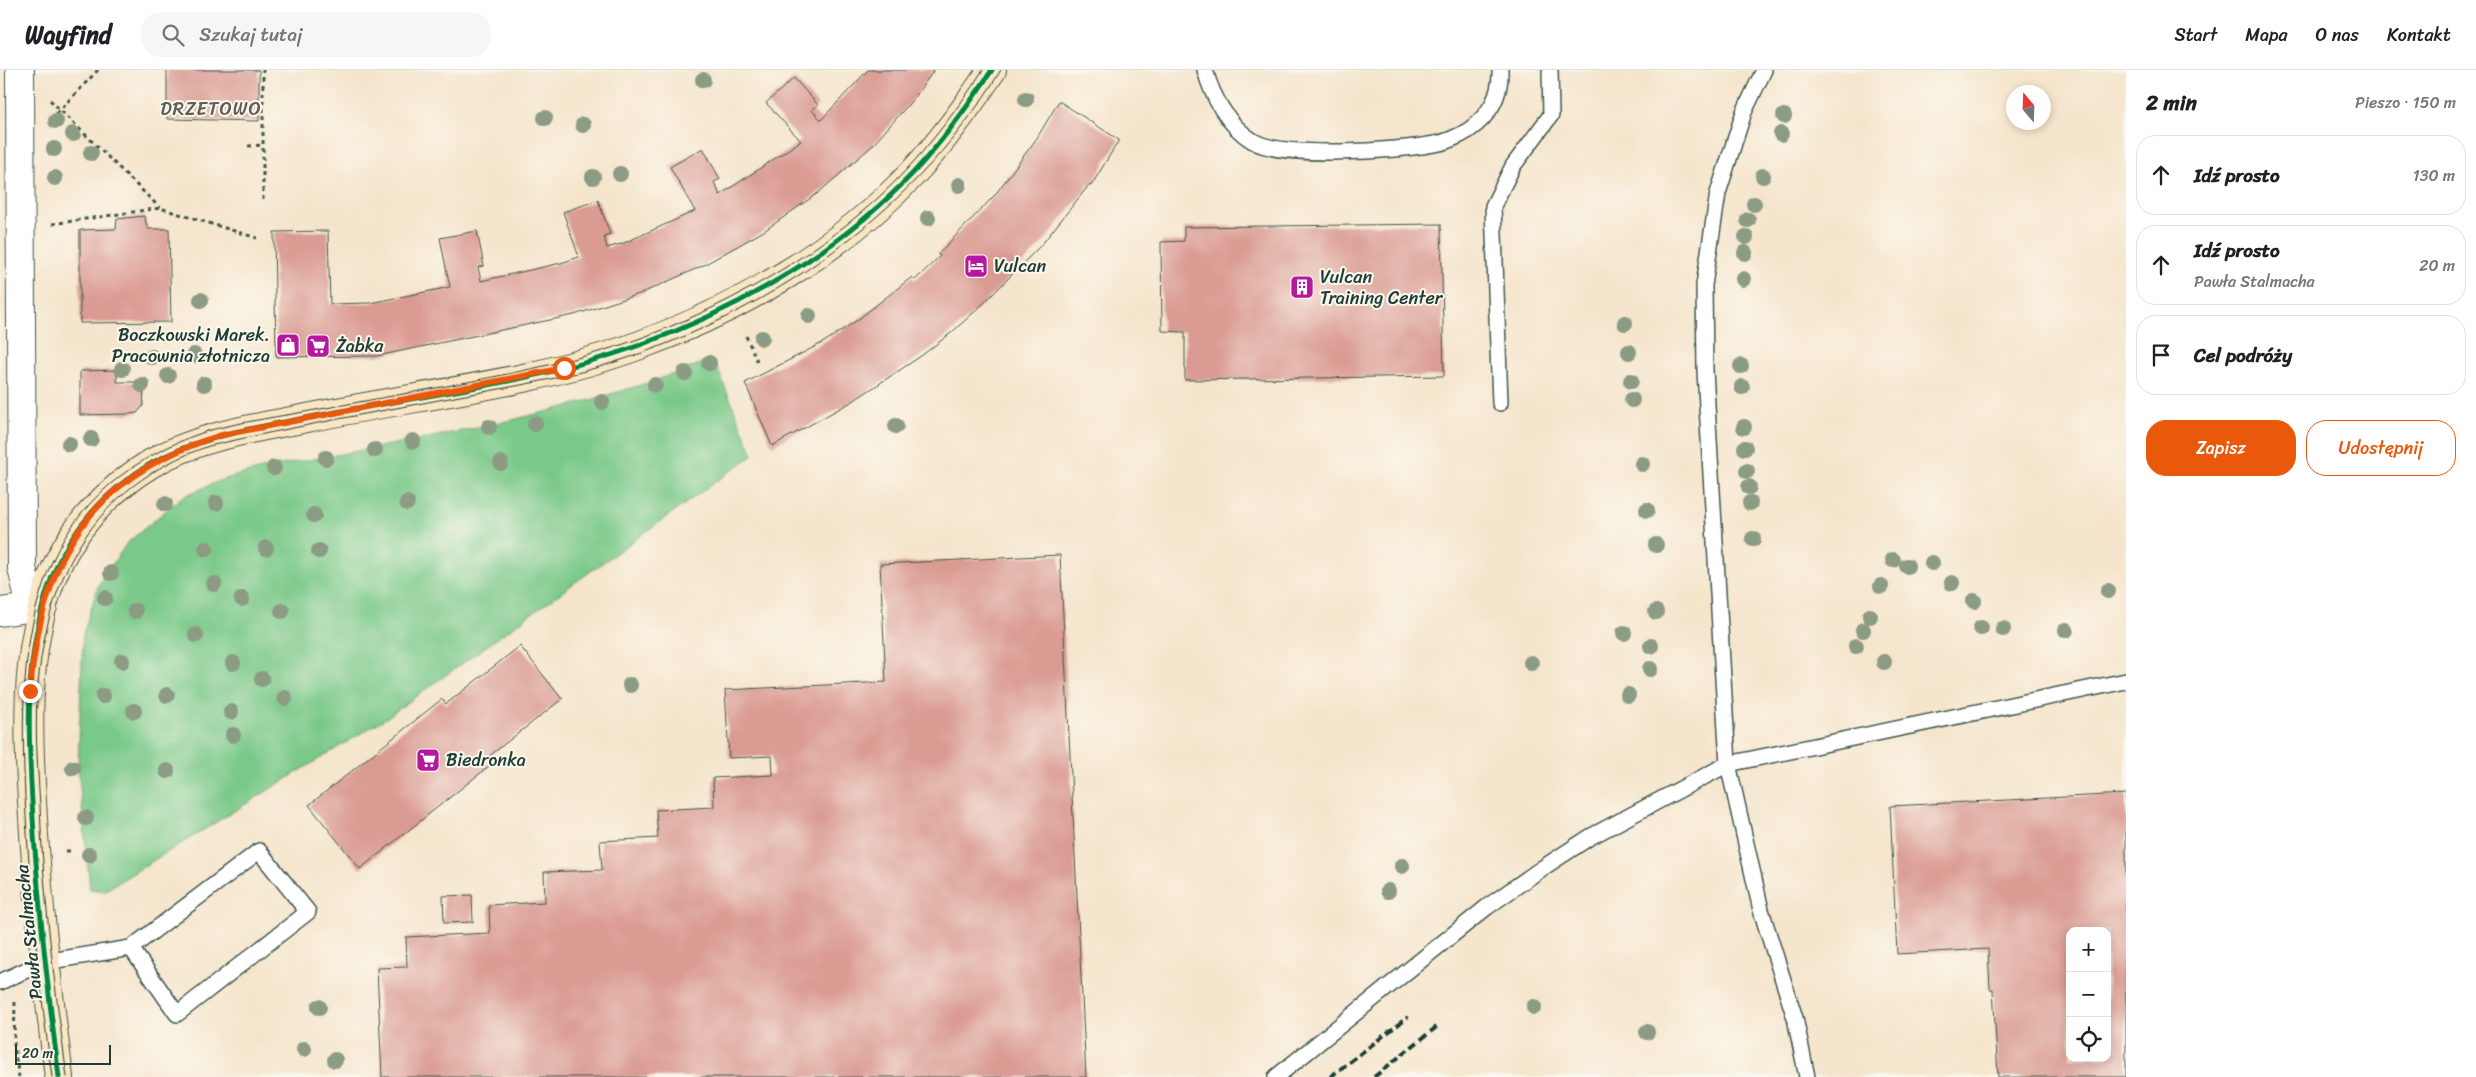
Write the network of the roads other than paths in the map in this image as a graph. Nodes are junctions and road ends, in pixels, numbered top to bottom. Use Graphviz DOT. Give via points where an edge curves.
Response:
graph roads {
  1 [pos="20,70"];
  2 [pos="992,70"];
  3 [pos="1205,70"];
  4 [pos="1500,70"];
  5 [pos="1550,70"];
  6 [pos="1764,70"];
  7 [pos="10,269"];
  8 [pos="1500,403"];
  9 [pos="43,606"];
  10 [pos="0,612"];
  11 [pos="2126,681"];
  12 [pos="1728,764"];
  13 [pos="131,948"];
  14 [pos="44,962"];
  15 [pos="0,982"];
  16 [pos="60,1077"];
  17 [pos="1276,1077"];
  18 [pos="1807,1077"];
  1 -- 7 [label="street"];
  2 -- 9 [label="street, Pawła Stalmacha" via="946,135 891,196 818,254 755,292 677,331 593,361 511,380 228,434 171,454 126,480 92,513 64,552"];
  3 -- 4 [label="lane" via="1210,88 1228,117 1253,141 1285,149 1348,152 1435,144 1468,131 1493,109"];
  5 -- 8 [label="lane" via="1551,115 1512,166 1493,206"];
  6 -- 12 [label="lane" via="1744,112 1718,193 1704,285 1705,371"];
  7 -- 9 [label="street" via="22,568 28,594"];
  9 -- 10 [label="street"];
  9 -- 14 [label="street, Pawła Stalmacha" via="32,667 29,732"];
  11 -- 12 [label="lane"];
  12 -- 17 [label="lane" via="1590,837 1541,869 1487,908"];
  12 -- 18 [label="lane" via="1761,910 1795,1018"];
  13 -- 13 [label="lane" via="177,1014 308,912 259,850"];
  13 -- 14 [label="lane"];
  14 -- 15 [label="lane"];
  14 -- 16 [label="street, Pawła Stalmacha"];
}
